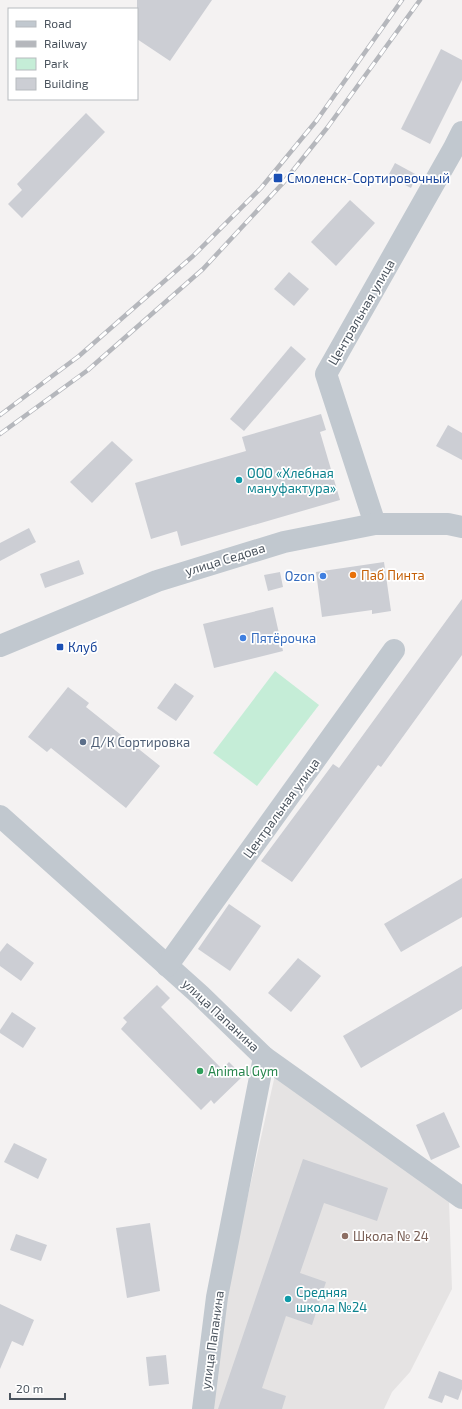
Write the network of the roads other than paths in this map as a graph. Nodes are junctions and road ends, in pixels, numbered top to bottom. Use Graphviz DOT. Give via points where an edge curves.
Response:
graph roads {
  1 [pos="462,132"];
  2 [pos="375,524"];
  3 [pos="462,527"];
  4 [pos="0,646"];
  5 [pos="394,650"];
  6 [pos="0,816"];
  7 [pos="167,966"];
  8 [pos="264,1056"];
  9 [pos="462,1198"];
  10 [pos="203,1409"];
  1 -- 2 [label="street, Центральная улица" via="326,374"];
  2 -- 3 [label="street, улица Седова" via="448,524"];
  2 -- 4 [label="street, улица Седова" via="284,542 157,581"];
  5 -- 7 [label="street, Центральная улица"];
  6 -- 7 [label="street, улица Папанина"];
  7 -- 8 [label="street, улица Папанина"];
  8 -- 9 [label="street"];
  8 -- 10 [label="street, улица Папанина" via="217,1297"];
}
